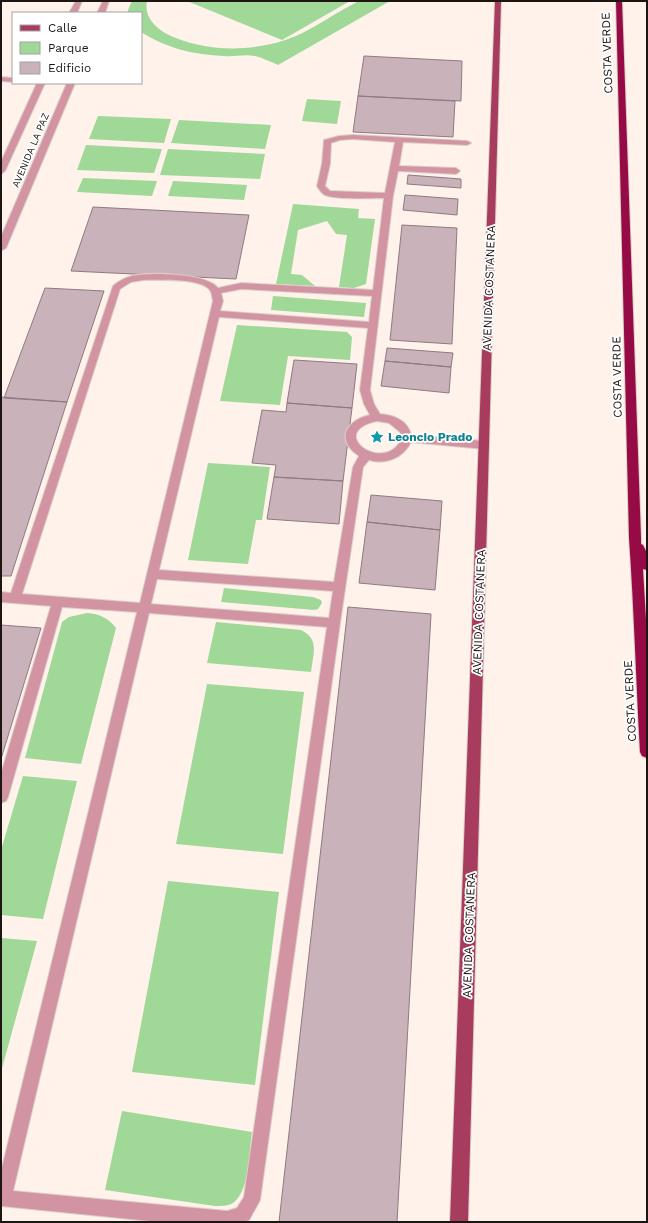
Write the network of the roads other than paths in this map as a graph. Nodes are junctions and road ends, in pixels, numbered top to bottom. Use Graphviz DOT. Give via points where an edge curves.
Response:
graph roads {
  1 [pos="79,1"];
  2 [pos="106,1"];
  3 [pos="498,1"];
  4 [pos="619,1"];
  5 [pos="74,12"];
  6 [pos="101,12"];
  7 [pos="1,79"];
  8 [pos="12,80"];
  9 [pos="41,84"];
  10 [pos="71,84"];
  11 [pos="399,140"];
  12 [pos="467,142"];
  13 [pos="395,168"];
  14 [pos="1,170"];
  15 [pos="456,171"];
  16 [pos="388,196"];
  17 [pos="1,248"];
  18 [pos="216,292"];
  19 [pos="378,293"];
  20 [pos="215,314"];
  21 [pos="373,325"];
  22 [pos="377,417"];
  23 [pos="407,438"];
  24 [pos="484,445"];
  25 [pos="366,455"];
  26 [pos="635,538"];
  27 [pos="647,566"];
  28 [pos="154,574"];
  29 [pos="340,587"];
  30 [pos="1,597"];
  31 [pos="15,598"];
  32 [pos="58,602"];
  33 [pos="145,608"];
  34 [pos="334,623"];
  35 [pos="647,752"];
  36 [pos="1,797"];
  37 [pos="2,1198"];
  38 [pos="460,1222"];
  1 -- 5 [label="street"];
  2 -- 6 [label="street"];
  3 -- 24 [label="main road, AVENIDA COSTANERA"];
  4 -- 26 [label="highway, COSTA VERDE"];
  7 -- 8 [label="street"];
  9 -- 14 [label="street, AVENIDA LA PAZ"];
  10 -- 17 [label="street, AVENIDA LA PAZ"];
  11 -- 12 [label="street"];
  11 -- 13 [label="street"];
  11 -- 16 [label="street" via="353,137 327,142 321,186 327,193"];
  13 -- 15 [label="street"];
  13 -- 16 [label="street"];
  16 -- 19 [label="street"];
  18 -- 19 [label="street" via="241,286"];
  18 -- 20 [label="street" via="218,301"];
  18 -- 31 [label="street" via="208,284 196,279 142,277 127,280 116,288"];
  19 -- 21 [label="street"];
  20 -- 21 [label="street"];
  20 -- 28 [label="street"];
  21 -- 22 [label="street" via="365,390 369,404"];
  22 -- 23 [label="street" via="395,420 401,425"];
  22 -- 25 [label="street" via="360,420 350,432 352,445"];
  23 -- 24 [label="street"];
  23 -- 25 [label="street" via="401,450 394,454 385,457"];
  24 -- 38 [label="main road, AVENIDA COSTANERA"];
  25 -- 29 [label="street" via="358,467"];
  26 -- 27 [label="highway"];
  26 -- 35 [label="highway, COSTA VERDE"];
  28 -- 29 [label="street"];
  28 -- 33 [label="street"];
  29 -- 34 [label="street"];
  30 -- 31 [label="street"];
  31 -- 32 [label="street"];
  32 -- 33 [label="street"];
  32 -- 36 [label="street"];
  33 -- 34 [label="street"];
  33 -- 37 [label="street"];
  34 -- 37 [label="street" via="252,1200 248,1208 243,1214 227,1220"];
}
